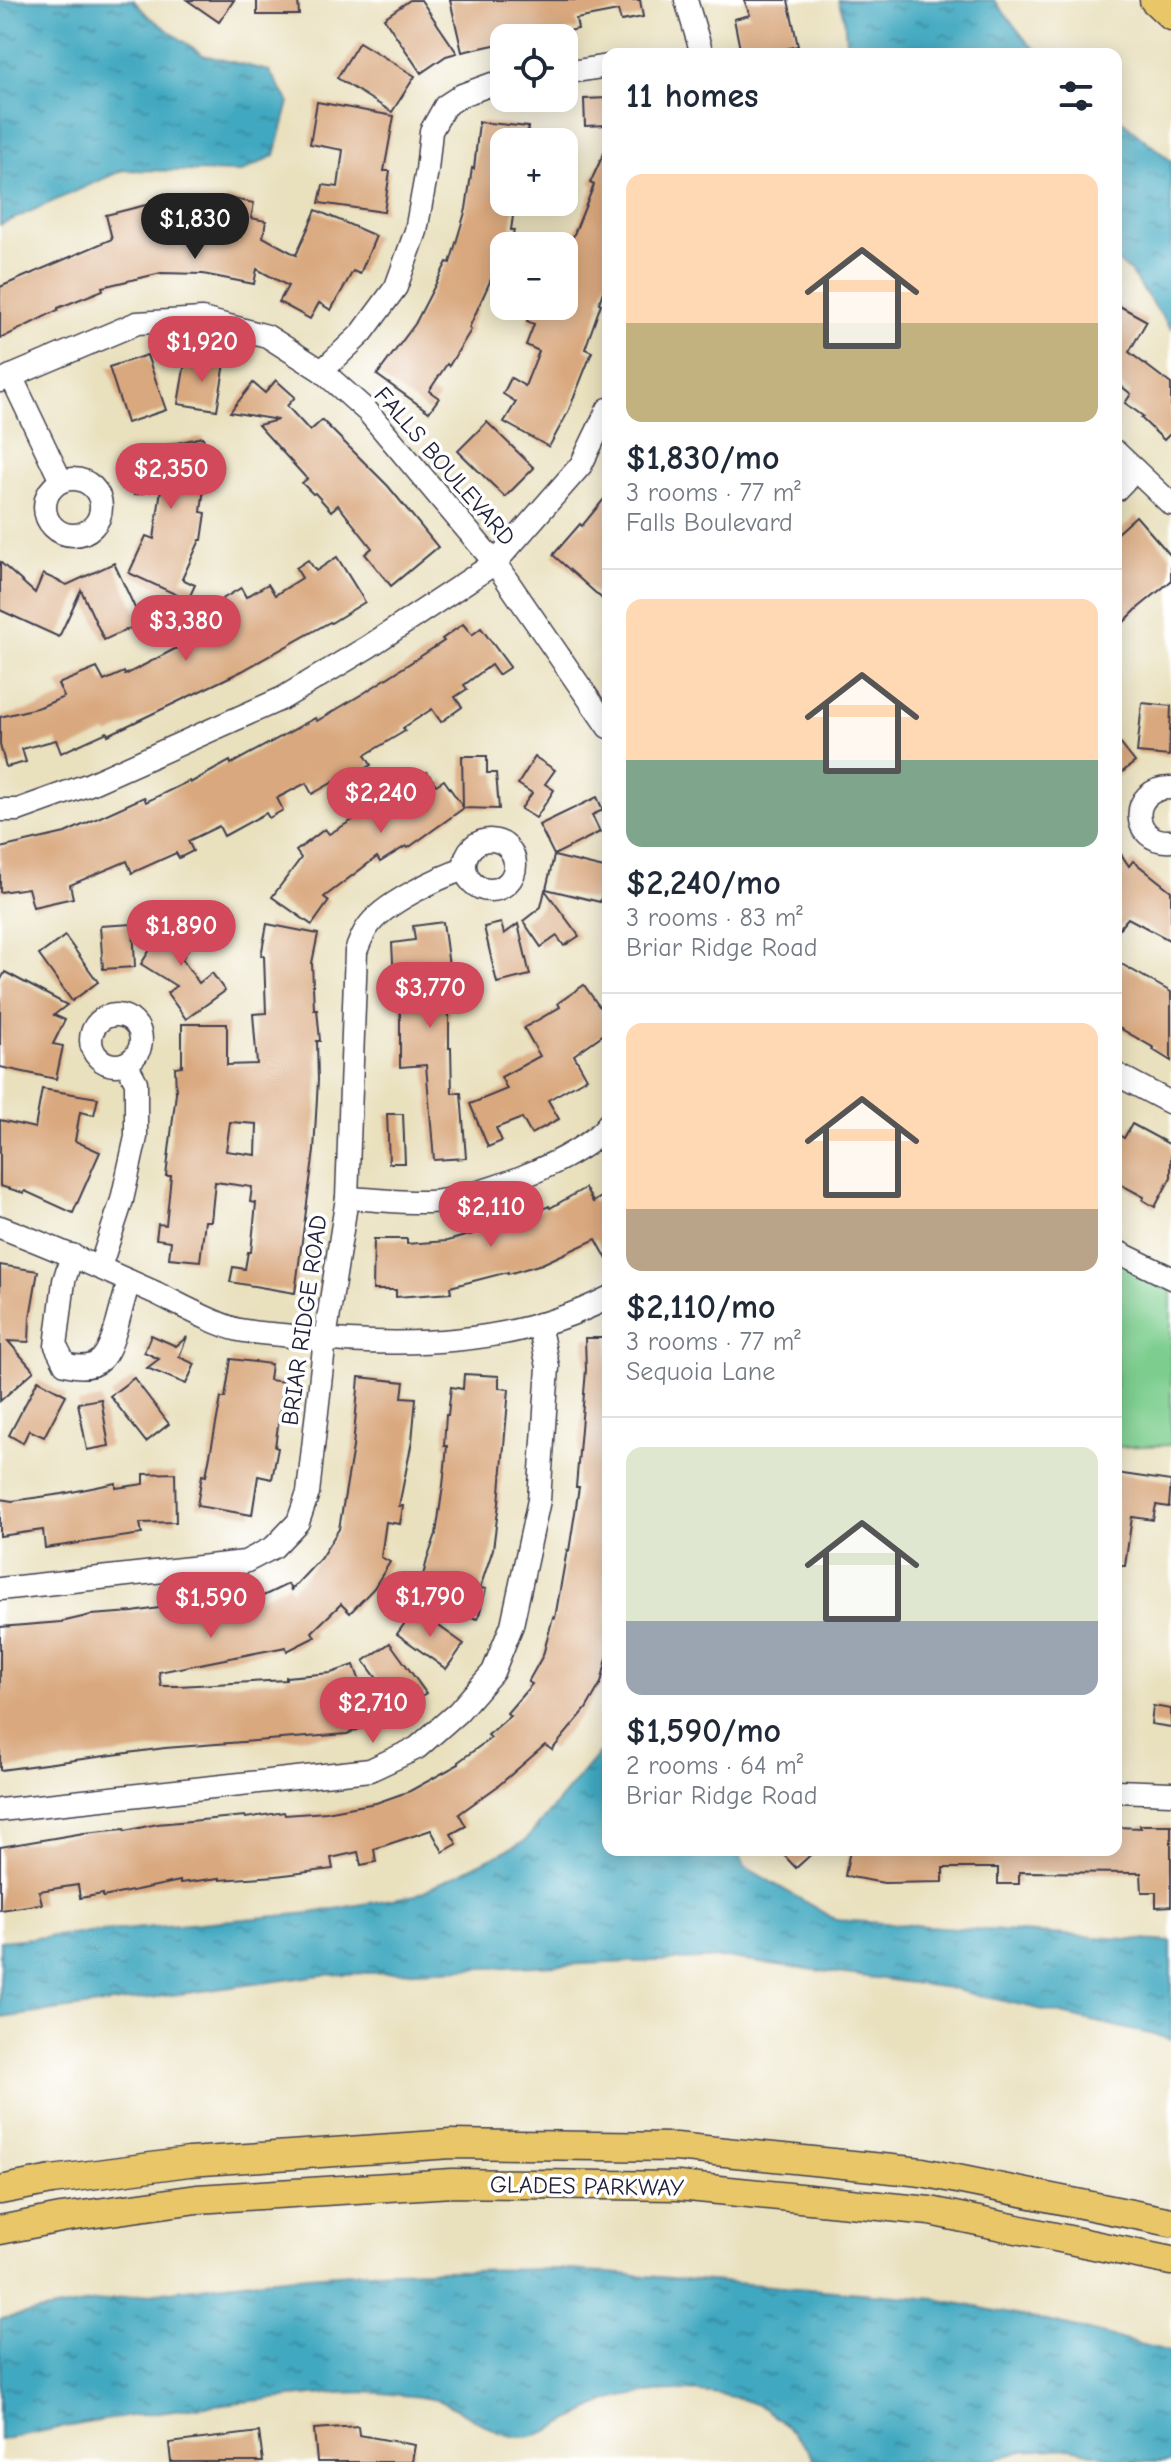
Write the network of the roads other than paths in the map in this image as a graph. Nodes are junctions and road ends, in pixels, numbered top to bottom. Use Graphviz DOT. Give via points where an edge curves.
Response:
graph roads {
  1 [pos="686,0"];
  2 [pos="1154,0"];
  3 [pos="1171,16"];
  4 [pos="695,48"];
  5 [pos="602,67"];
  6 [pos="578,71"];
  7 [pos="490,85"];
  8 [pos="322,371"];
  9 [pos="6,378"];
  10 [pos="602,421"];
  11 [pos="1122,458"];
  12 [pos="1135,470"];
  13 [pos="61,481"];
  14 [pos="1122,484"];
  15 [pos="1171,504"];
  16 [pos="495,563"];
  17 [pos="602,718"];
  18 [pos="1171,788"];
  19 [pos="0,810"];
  20 [pos="1171,841"];
  21 [pos="465,869"];
  22 [pos="126,1063"];
  23 [pos="1122,1077"];
  24 [pos="1171,1103"];
  25 [pos="602,1133"];
  26 [pos="347,1198"];
  27 [pos="0,1227"];
  28 [pos="1122,1254"];
  29 [pos="72,1255"];
  30 [pos="100,1267"];
  31 [pos="1171,1278"];
  32 [pos="129,1281"];
  33 [pos="602,1301"];
  34 [pos="539,1324"];
  35 [pos="325,1339"];
  36 [pos="0,1589"];
  37 [pos="1122,1791"];
  38 [pos="1171,1793"];
  39 [pos="0,1810"];
  40 [pos="0,2190"];
  41 [pos="1171,2222"];
  42 [pos="0,2230"];
  43 [pos="1171,2261"];
  1 -- 4 [label="street"];
  2 -- 3 [label="main road"];
  5 -- 6 [label="street"];
  7 -- 8 [label="street" via="445,106 431,131 416,231 396,287 362,333"];
  8 -- 9 [label="street, FALLS BOULEVARD" via="267,336 202,319 137,323"];
  8 -- 16 [label="street, FALLS BOULEVARD" via="368,412"];
  9 -- 13 [label="street"];
  10 -- 16 [label="street" via="581,465"];
  11 -- 12 [label="street"];
  12 -- 14 [label="street"];
  12 -- 15 [label="street"];
  16 -- 17 [label="street, FALLS BOULEVARD"];
  16 -- 19 [label="street" via="283,698 90,784 18,810"];
  18 -- 20 [label="street" via="1152,791 1139,812 1148,835"];
  21 -- 26 [label="street, BRIAR RIDGE ROAD" via="384,910 367,927 356,951"];
  22 -- 30 [label="street" via="136,1082 136,1137"];
  23 -- 24 [label="street"];
  25 -- 26 [label="street" via="559,1161 491,1188 431,1202"];
  26 -- 35 [label="street, BRIAR RIDGE ROAD"];
  27 -- 29 [label="street"];
  28 -- 31 [label="street"];
  29 -- 30 [label="street"];
  29 -- 32 [label="street" via="56,1346 65,1364 96,1364 109,1352"];
  30 -- 32 [label="street"];
  32 -- 35 [label="street" via="238,1330"];
  33 -- 34 [label="street"];
  34 -- 35 [label="street" via="472,1339"];
  34 -- 39 [label="street" via="548,1367 539,1500 512,1625 493,1672 458,1712 417,1748 370,1770"];
  35 -- 36 [label="street, BRIAR RIDGE ROAD" via="308,1493 298,1522 274,1547 245,1562"];
  37 -- 38 [label="street"];
  40 -- 41 [label="main road, GLADES PARKWAY" via="189,2162 451,2144 676,2147 922,2172"];
  42 -- 43 [label="main road, GLADES PARKWAY" via="197,2199 452,2183 678,2186 930,2211"];
}
